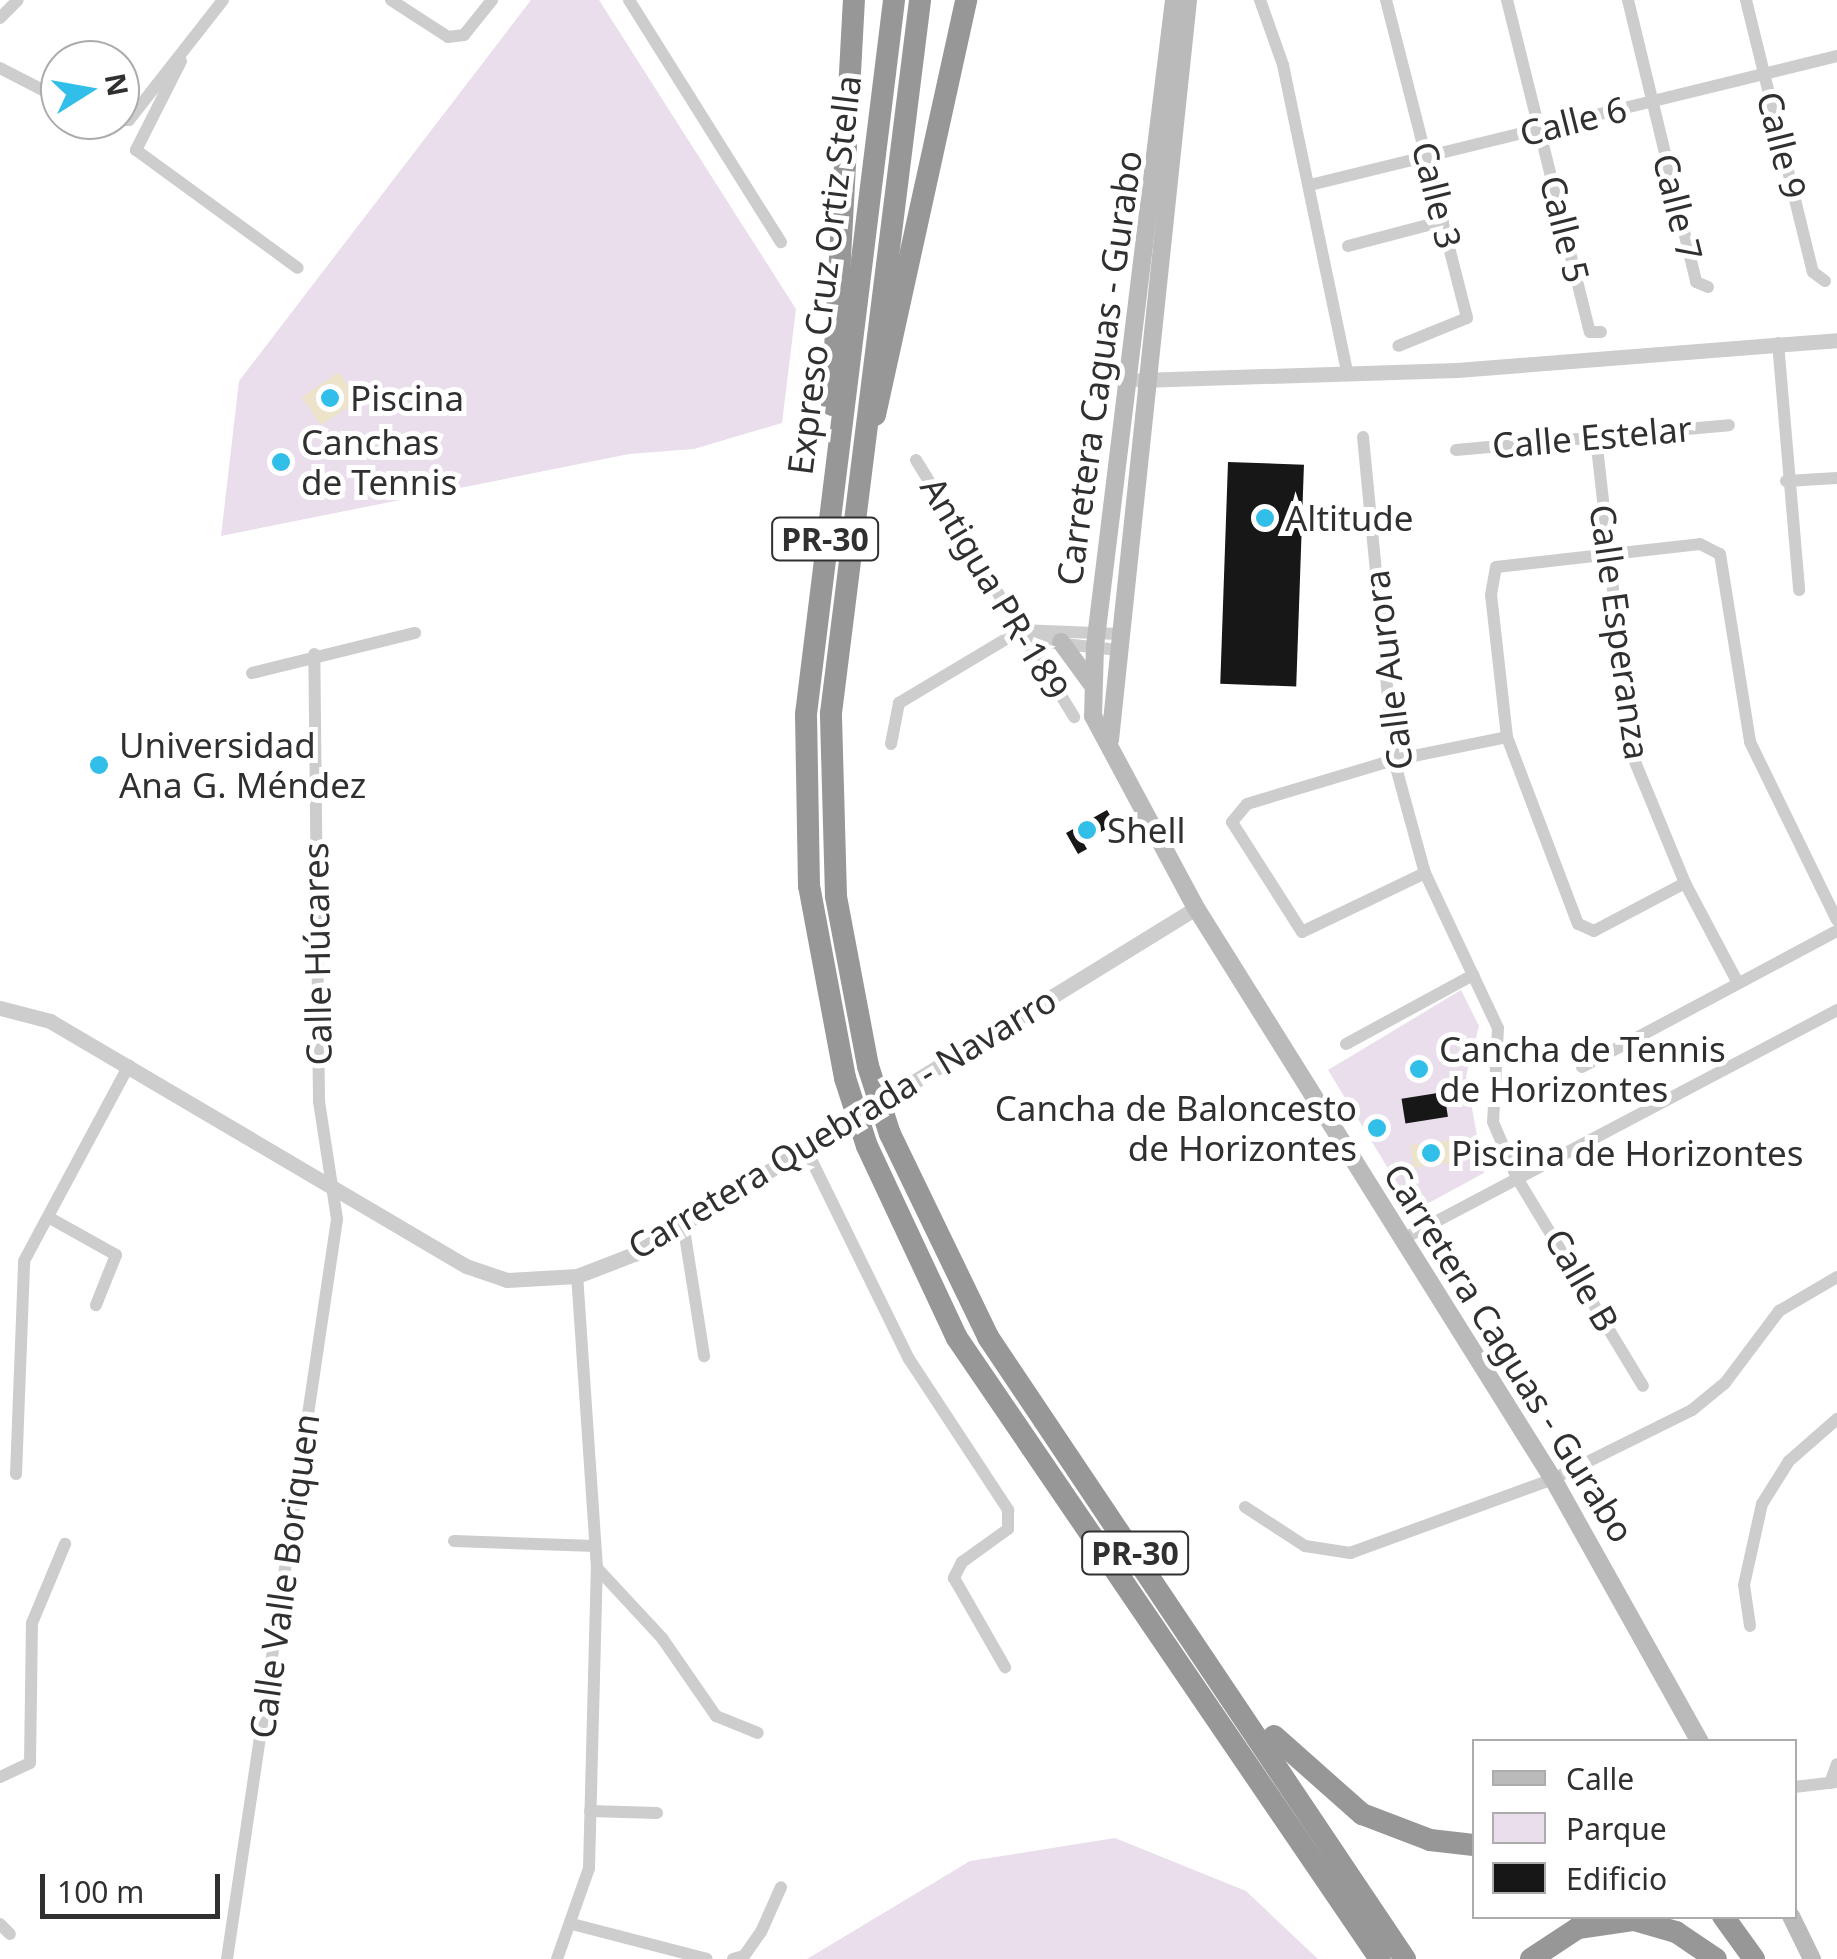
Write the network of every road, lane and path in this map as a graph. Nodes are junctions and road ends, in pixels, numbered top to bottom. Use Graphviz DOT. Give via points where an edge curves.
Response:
graph roads {
  1 [pos="18,0"];
  2 [pos="223,0"];
  3 [pos="391,0"];
  4 [pos="492,0"];
  5 [pos="628,0"];
  6 [pos="854,0"];
  7 [pos="894,0"];
  8 [pos="920,0"];
  9 [pos="966,0"];
  10 [pos="1174,0"];
  11 [pos="1188,0"];
  12 [pos="1260,0"];
  13 [pos="1386,0"];
  14 [pos="1507,0"];
  15 [pos="1628,0"];
  16 [pos="1746,0"];
  17 [pos="0,18"];
  18 [pos="1837,56"];
  19 [pos="181,61"];
  20 [pos="0,68"];
  21 [pos="1765,74"];
  22 [pos="40,89"];
  23 [pos="1652,101"];
  24 [pos="140,107"];
  25 [pos="1540,129"];
  26 [pos="1428,156"];
  27 [pos="1310,186"];
  28 [pos="1443,221"];
  29 [pos="781,242"];
  30 [pos="1348,246"];
  31 [pos="298,268"];
  32 [pos="1825,281"];
  33 [pos="1708,286"];
  34 [pos="1601,332"];
  35 [pos="1837,340"];
  36 [pos="1778,343"];
  37 [pos="1398,346"];
  38 [pos="1348,375"];
  39 [pos="1140,380"];
  40 [pos="1728,425"];
  41 [pos="864,436"];
  42 [pos="1364,438"];
  43 [pos="1596,438"];
  44 [pos="838,439"];
  45 [pos="1456,450"];
  46 [pos="916,460"];
  47 [pos="1837,478"];
  48 [pos="1786,481"];
  49 [pos="1604,552"];
  50 [pos="1799,590"];
  51 [pos="1021,630"];
  52 [pos="415,633"];
  53 [pos="1096,639"];
  54 [pos="1062,642"];
  55 [pos="1119,642"];
  56 [pos="314,654"];
  57 [pos="252,673"];
  58 [pos="1092,683"];
  59 [pos="1074,717"];
  60 [pos="1507,737"];
  61 [pos="1110,740"];
  62 [pos="891,744"];
  63 [pos="1394,760"];
  64 [pos="1425,873"];
  65 [pos="1685,883"];
  66 [pos="1196,908"];
  67 [pos="1837,920"];
  68 [pos="1837,931"];
  69 [pos="1473,975"];
  70 [pos="1738,983"];
  71 [pos="0,1008"];
  72 [pos="1837,1010"];
  73 [pos="1346,1044"];
  74 [pos="129,1065"];
  75 [pos="1582,1068"];
  76 [pos="806,1146"];
  77 [pos="1517,1178"];
  78 [pos="335,1193"];
  79 [pos="48,1218"];
  80 [pos="684,1223"];
  81 [pos="1400,1240"];
  82 [pos="577,1276"];
  83 [pos="1837,1277"];
  84 [pos="96,1305"];
  85 [pos="704,1356"];
  86 [pos="1643,1386"];
  87 [pos="1837,1419"];
  88 [pos="16,1474"];
  89 [pos="1553,1479"];
  90 [pos="1245,1507"];
  91 [pos="454,1541"];
  92 [pos="65,1544"];
  93 [pos="596,1546"];
  94 [pos="596,1568"];
  95 [pos="1750,1626"];
  96 [pos="1194,1642"];
  97 [pos="1005,1668"];
  98 [pos="758,1734"];
  99 [pos="1698,1739"];
  100 [pos="1837,1764"];
  101 [pos="0,1776"];
  102 [pos="1833,1782"];
  103 [pos="1797,1787"];
  104 [pos="590,1811"];
  105 [pos="657,1813"];
  106 [pos="1472,1845"];
  107 [pos="780,1886"];
  108 [pos="1725,1919"];
  109 [pos="1792,1919"];
  110 [pos="572,1924"];
  111 [pos="226,1959"];
  112 [pos="558,1959"];
  113 [pos="707,1959"];
  114 [pos="732,1959"];
  115 [pos="1380,1959"];
  116 [pos="1405,1959"];
  117 [pos="1531,1959"];
  118 [pos="1716,1959"];
  119 [pos="1754,1959"];
  120 [pos="1812,1959"];
  1 -- 17 [label="street"];
  2 -- 19 [label="street"];
  3 -- 4 [label="street" via="448,37 464,35"];
  5 -- 29 [label="street"];
  6 -- 44 [label="highway" via="829,388"];
  7 -- 44 [label="highway, Expreso Cruz Ortiz Stella / PR-30"];
  8 -- 41 [label="highway, Expreso Cruz Ortiz Stella / PR-30"];
  9 -- 41 [label="highway" via="885,394"];
  10 -- 39 [label="main road, Carretera Caguas - Gurabo"];
  11 -- 39 [label="main road, Carretera Caguas - Gurabo"];
  12 -- 27 [label="street"];
  13 -- 26 [label="street, Calle 3"];
  14 -- 25 [label="street, Calle 5"];
  15 -- 23 [label="street, Calle 7"];
  16 -- 21 [label="street, Calle 9"];
  18 -- 21 [label="street, Calle 6"];
  19 -- 24 [label="street"];
  19 -- 31 [label="street" via="136,150"];
  20 -- 22 [label="street"];
  21 -- 23 [label="street, Calle 6"];
  21 -- 32 [label="street, Calle 9" via="1813,272"];
  23 -- 25 [label="street, Calle 6"];
  23 -- 33 [label="street, Calle 7" via="1696,282"];
  25 -- 26 [label="street, Calle 6"];
  25 -- 34 [label="street, Calle 5" via="1590,332"];
  26 -- 27 [label="street, Calle 6"];
  26 -- 28 [label="street, Calle 3"];
  27 -- 38 [label="street"];
  28 -- 30 [label="street"];
  28 -- 37 [label="street, Calle 3" via="1467,318"];
  35 -- 36 [label="street"];
  36 -- 38 [label="street"];
  36 -- 48 [label="street"];
  38 -- 39 [label="street"];
  39 -- 53 [label="main road, Carretera Caguas - Gurabo"];
  39 -- 55 [label="main road, Carretera Caguas - Gurabo"];
  40 -- 43 [label="street, Calle Estelar"];
  41 -- 96 [label="highway, Expreso Cruz Ortiz Stella / PR-30, bridge" via="834,670 830,788 841,935 868,1066 890,1134 988,1337"];
  42 -- 63 [label="street, Calle Aurora"];
  43 -- 45 [label="street, Calle Estelar"];
  43 -- 49 [label="street, Calle Esperanza"];
  44 -- 115 [label="highway, Expreso Cruz Ortiz Stella / PR-30, bridge" via="809,669 804,800 814,932 845,1078 868,1146 901,1231 967,1353"];
  46 -- 51 [label="street, Antigua PR-189"];
  47 -- 48 [label="street"];
  48 -- 50 [label="street"];
  49 -- 60 [label="street" via="1496,567 1491,595"];
  49 -- 65 [label="street, Calle Esperanza" via="1631,752"];
  49 -- 67 [label="street" via="1700,544 1720,554 1750,742"];
  51 -- 53 [label="street"];
  51 -- 54 [label="street"];
  51 -- 59 [label="street, Antigua PR-189"];
  51 -- 62 [label="street" via="899,703"];
  52 -- 56 [label="street"];
  53 -- 54 [label="street"];
  53 -- 55 [label="street"];
  53 -- 58 [label="main road, Carretera Caguas - Gurabo"];
  54 -- 58 [label="main road"];
  55 -- 61 [label="main road, Carretera Caguas - Gurabo"];
  56 -- 57 [label="street"];
  56 -- 78 [label="street, Calle Húcares" via="319,1102"];
  58 -- 61 [label="main road, Carretera Caguas - Gurabo" via="1094,716"];
  60 -- 63 [label="street"];
  60 -- 65 [label="street" via="1578,924 1594,931"];
  61 -- 66 [label="main road, Carretera Caguas - Gurabo"];
  63 -- 64 [label="street, Calle Aurora"];
  63 -- 64 [label="street" via="1247,804 1232,822 1302,932"];
  64 -- 69 [label="street, Calle Aurora"];
  65 -- 70 [label="street, Calle Esperanza"];
  66 -- 76 [label="street, Carretera Quebrada - Navarro"];
  66 -- 81 [label="main road, Carretera Caguas - Gurabo"];
  68 -- 70 [label="street"];
  69 -- 73 [label="street"];
  69 -- 77 [label="street, Calle Aurora" via="1498,1028 1493,1122"];
  70 -- 75 [label="street"];
  71 -- 74 [label="street, Carretera Quebrada - Navarro" via="50,1021"];
  72 -- 77 [label="street"];
  74 -- 78 [label="street, Carretera Quebrada - Navarro"];
  74 -- 79 [label="street"];
  76 -- 80 [label="street, Carretera Quebrada - Navarro"];
  76 -- 97 [label="street" via="909,1360 1008,1510 1008,1529 962,1562 954,1578"];
  77 -- 81 [label="street"];
  77 -- 86 [label="street, Calle B"];
  78 -- 82 [label="street, Carretera Quebrada - Navarro" via="466,1266 508,1280"];
  78 -- 111 [label="street, Calle Valle Boriquen" via="338,1219"];
  79 -- 84 [label="street" via="116,1255"];
  79 -- 88 [label="street" via="18,1288"];
  80 -- 82 [label="street, Carretera Quebrada - Navarro"];
  80 -- 85 [label="street"];
  81 -- 89 [label="main road, Carretera Caguas - Gurabo"];
  82 -- 93 [label="street"];
  83 -- 89 [label="street" via="1779,1312 1725,1383 1692,1410"];
  87 -- 95 [label="street" via="1788,1461 1762,1504 1744,1585"];
  89 -- 90 [label="street" via="1350,1553 1305,1546"];
  89 -- 99 [label="main road, Carretera Caguas - Gurabo"];
  91 -- 93 [label="street"];
  92 -- 101 [label="street" via="32,1623 30,1763"];
  93 -- 94 [label="street"];
  94 -- 98 [label="street" via="662,1638 716,1716"];
  94 -- 104 [label="street"];
  96 -- 106 [label="highway" via="1284,1748 1344,1803 1409,1833"];
  96 -- 116 [label="highway, Expreso Cruz Ortiz Stella / PR-30"];
  100 -- 102 [label="street"];
  102 -- 103 [label="street"];
  104 -- 105 [label="street"];
  104 -- 110 [label="street" via="588,1868"];
  107 -- 114 [label="street" via="762,1932 744,1956"];
  108 -- 119 [label="highway"];
  109 -- 120 [label="main road"];
  110 -- 112 [label="street"];
  110 -- 113 [label="street"];
  117 -- 118 [label="highway" via="1578,1928 1634,1920 1676,1932"];
}
